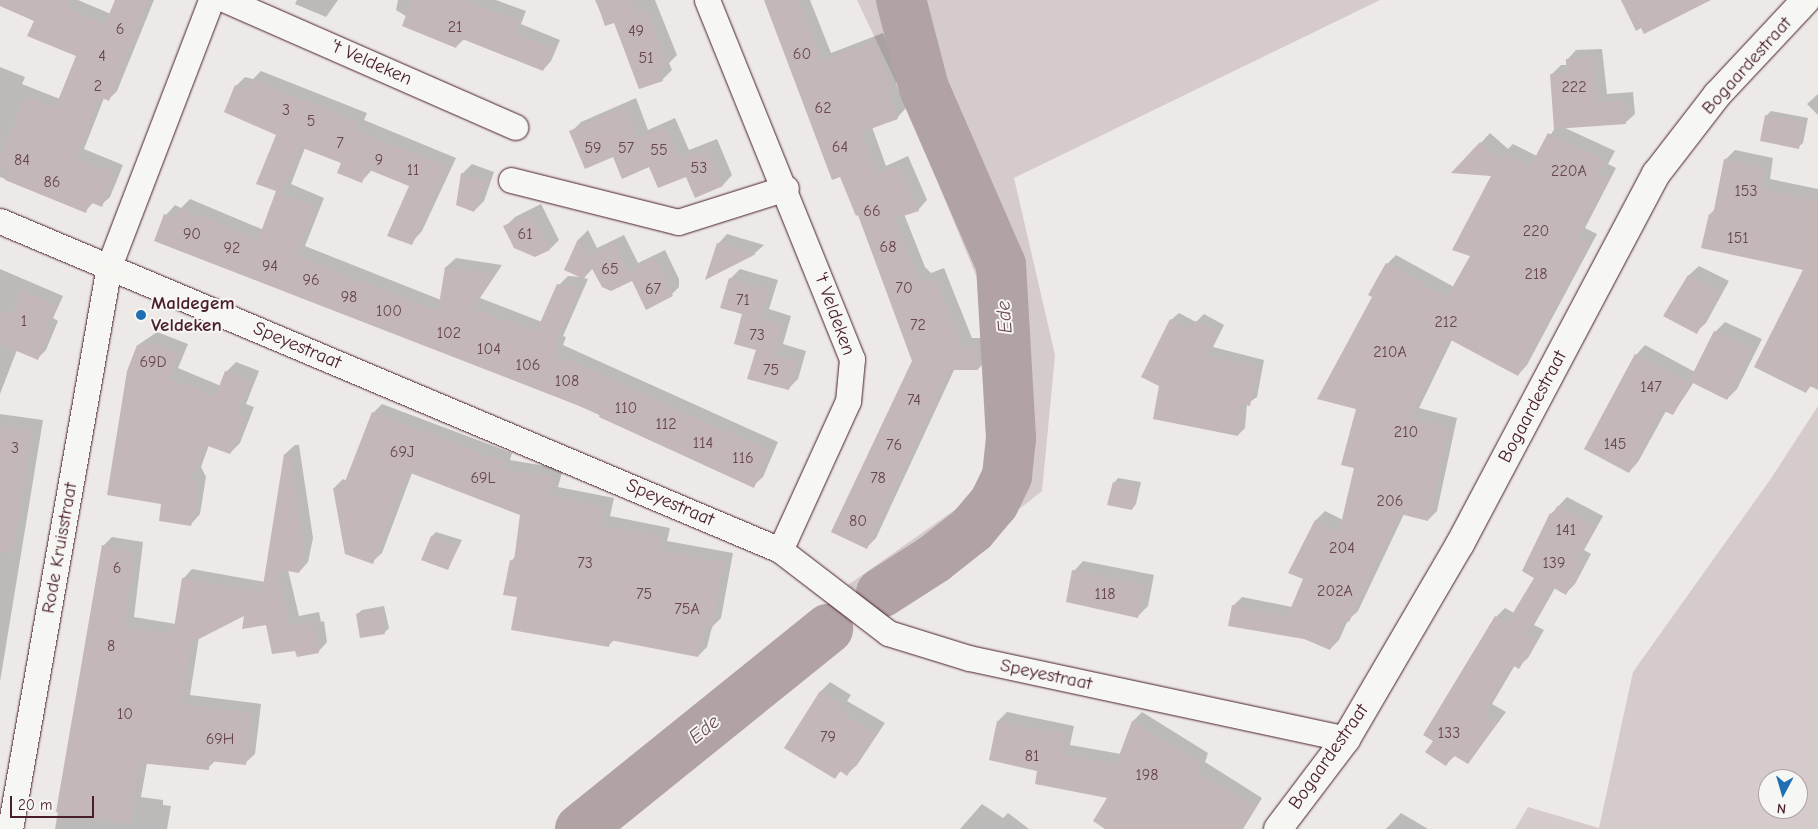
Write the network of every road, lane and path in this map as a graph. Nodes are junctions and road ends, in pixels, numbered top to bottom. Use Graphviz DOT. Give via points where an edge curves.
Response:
graph roads {
  1 [pos="211,0"];
  2 [pos="226,0"];
  3 [pos="706,0"];
  4 [pos="1806,0"];
  5 [pos="515,127"];
  6 [pos="511,180"];
  7 [pos="786,188"];
  8 [pos="0,221"];
  9 [pos="109,266"];
  10 [pos="780,550"];
  11 [pos="1346,739"];
  12 [pos="10,829"];
  13 [pos="1278,829"];
  1 -- 9 [label="street"];
  2 -- 5 [label="street, 't Veldeken"];
  3 -- 7 [label="street, 't Veldeken"];
  4 -- 11 [label="street, Bogaardestraat" via="1717,95 1656,174 1460,544"];
  6 -- 7 [label="street" via="678,222"];
  7 -- 10 [label="street, 't Veldeken" via="852,359 848,401"];
  8 -- 9 [label="street, Speyestraat"];
  9 -- 10 [label="street, Speyestraat"];
  9 -- 12 [label="street, Rode Kruisstraat"];
  10 -- 11 [label="street, Speyestraat" via="888,633 969,658"];
  11 -- 13 [label="street, Bogaardestraat"];
}
